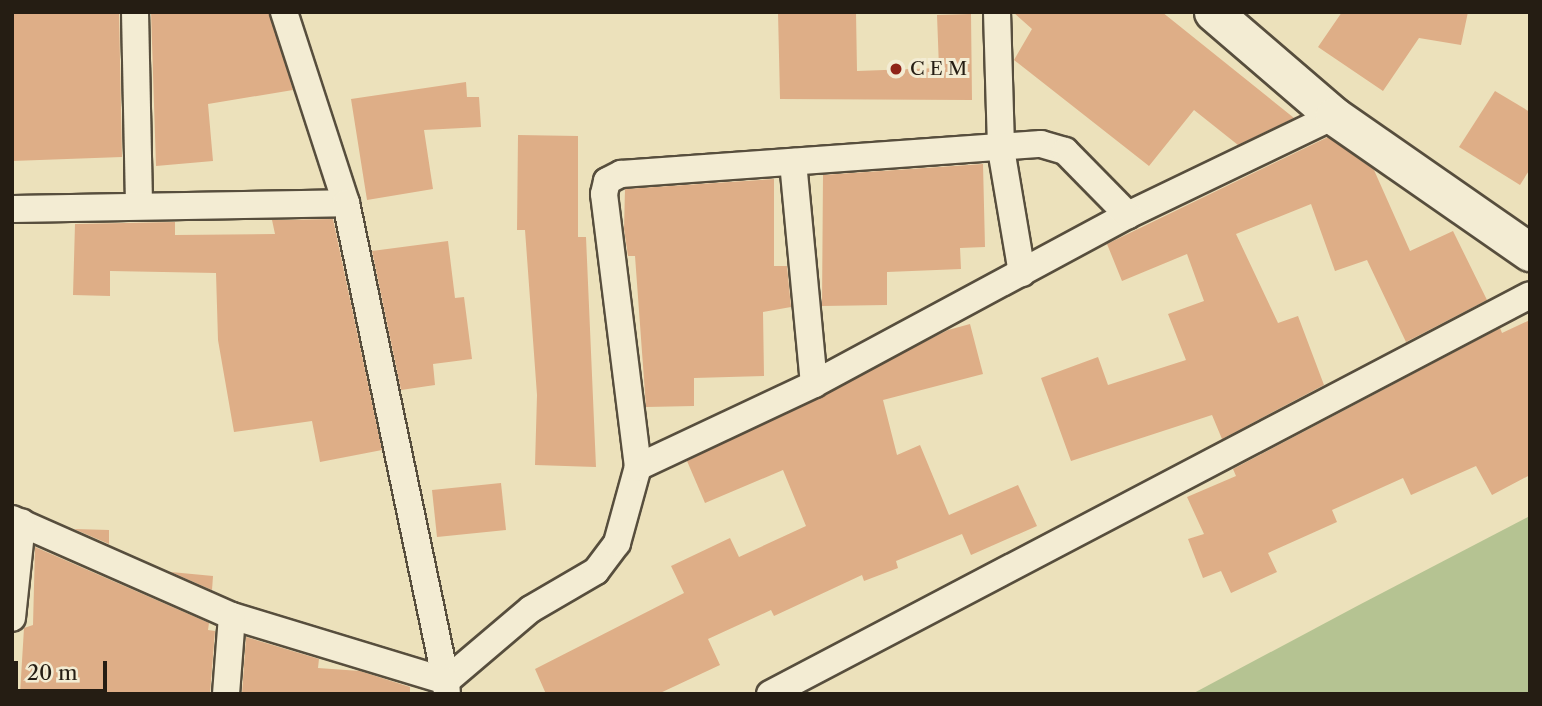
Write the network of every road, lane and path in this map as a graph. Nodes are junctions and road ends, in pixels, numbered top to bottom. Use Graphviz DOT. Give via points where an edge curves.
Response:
graph roads {
  1 [pos="135,12"];
  2 [pos="284,12"];
  3 [pos="997,12"];
  4 [pos="1213,12"];
  5 [pos="1334,116"];
  6 [pos="1001,149"];
  7 [pos="793,162"];
  8 [pos="139,203"];
  9 [pos="346,203"];
  10 [pos="12,209"];
  11 [pos="1128,215"];
  12 [pos="1530,252"];
  13 [pos="1022,273"];
  14 [pos="1530,295"];
  15 [pos="814,384"];
  16 [pos="638,467"];
  17 [pos="17,521"];
  18 [pos="232,616"];
  19 [pos="12,618"];
  20 [pos="447,687"];
  21 [pos="226,694"];
  22 [pos="770,694"];
  1 -- 8 [label="street"];
  2 -- 9 [label="street"];
  3 -- 6 [label="street"];
  4 -- 5 [label="main road"];
  5 -- 11 [label="street"];
  5 -- 12 [label="main road"];
  6 -- 7 [label="street"];
  6 -- 11 [label="street" via="1041,144 1065,151"];
  6 -- 13 [label="street"];
  7 -- 15 [label="street"];
  7 -- 16 [label="street" via="621,174 607,181 604,194"];
  8 -- 9 [label="street"];
  8 -- 10 [label="street"];
  9 -- 20 [label="street"];
  11 -- 13 [label="street"];
  13 -- 15 [label="street"];
  14 -- 22 [label="street"];
  15 -- 16 [label="street"];
  16 -- 20 [label="street" via="617,542 596,571 531,608"];
  17 -- 18 [label="street"];
  17 -- 19 [label="street"];
  18 -- 20 [label="street"];
  18 -- 21 [label="street"];
}
